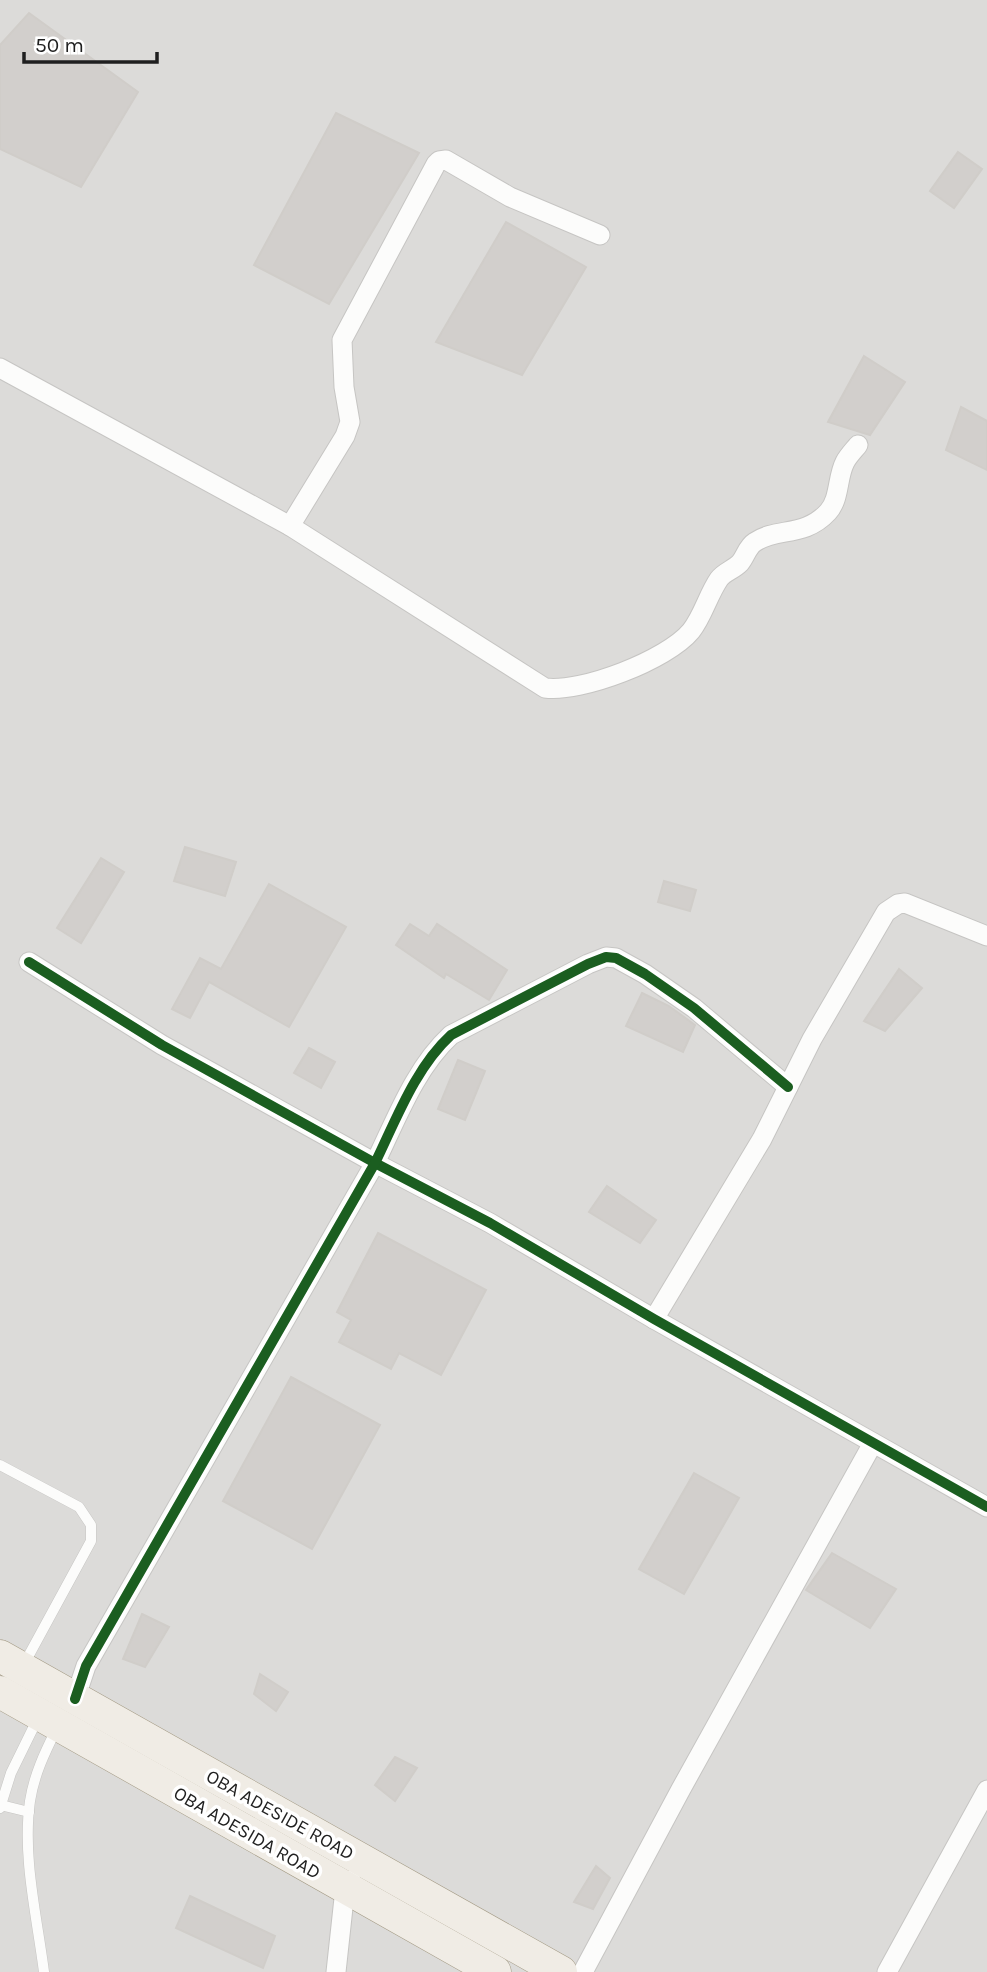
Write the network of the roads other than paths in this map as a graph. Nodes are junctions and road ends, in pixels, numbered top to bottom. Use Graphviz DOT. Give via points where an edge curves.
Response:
graph roads {
  1 [pos="600,235"];
  2 [pos="0,368"];
  3 [pos="858,445"];
  4 [pos="290,526"];
  5 [pos="987,936"];
  6 [pos="29,962"];
  7 [pos="788,1087"];
  8 [pos="375,1163"];
  9 [pos="654,1319"];
  10 [pos="873,1443"];
  11 [pos="0,1465"];
  12 [pos="987,1507"];
  13 [pos="11,1662"];
  14 [pos="0,1692"];
  15 [pos="57,1707"];
  16 [pos="987,1790"];
  17 [pos="1,1807"];
  18 [pos="29,1812"];
  19 [pos="363,1862"];
  20 [pos="345,1889"];
  21 [pos="44,1972"];
  22 [pos="336,1972"];
  23 [pos="495,1972"];
  24 [pos="561,1972"];
  25 [pos="583,1972"];
  26 [pos="887,1972"];
  1 -- 4 [label="street" via="510,197 446,160 439,161 342,340 350,422"];
  2 -- 4 [label="street"];
  3 -- 4 [label="street" via="845,461 827,513 804,528 753,543 738,565 719,579 690,632 644,662 559,690 545,688"];
  5 -- 7 [label="street" via="905,903 886,912"];
  6 -- 8 [label="street" via="162,1045"];
  7 -- 8 [label="street" via="674,995 635,968 606,957 451,1035 438,1046"];
  7 -- 9 [label="street"];
  8 -- 9 [label="street" via="490,1223"];
  8 -- 15 [label="street" via="86,1666"];
  9 -- 10 [label="street"];
  10 -- 12 [label="street"];
  10 -- 25 [label="street"];
  11 -- 13 [label="lane" via="79,1507 91,1525 91,1541"];
  13 -- 15 [label="main road, OBA ADESIDE ROAD"];
  14 -- 15 [label="main road, OBA ADESIDA ROAD"];
  15 -- 17 [label="lane" via="11,1773"];
  15 -- 18 [label="lane"];
  15 -- 19 [label="main road, OBA ADESIDE ROAD"];
  15 -- 20 [label="main road, OBA ADESIDA ROAD"];
  16 -- 26 [label="street"];
  17 -- 18 [label="lane"];
  18 -- 21 [label="lane" via="31,1878"];
  19 -- 20 [label="street"];
  19 -- 24 [label="main road, OBA ADESIDE ROAD"];
  20 -- 22 [label="street"];
  20 -- 23 [label="main road, OBA ADESIDA ROAD"];
}
